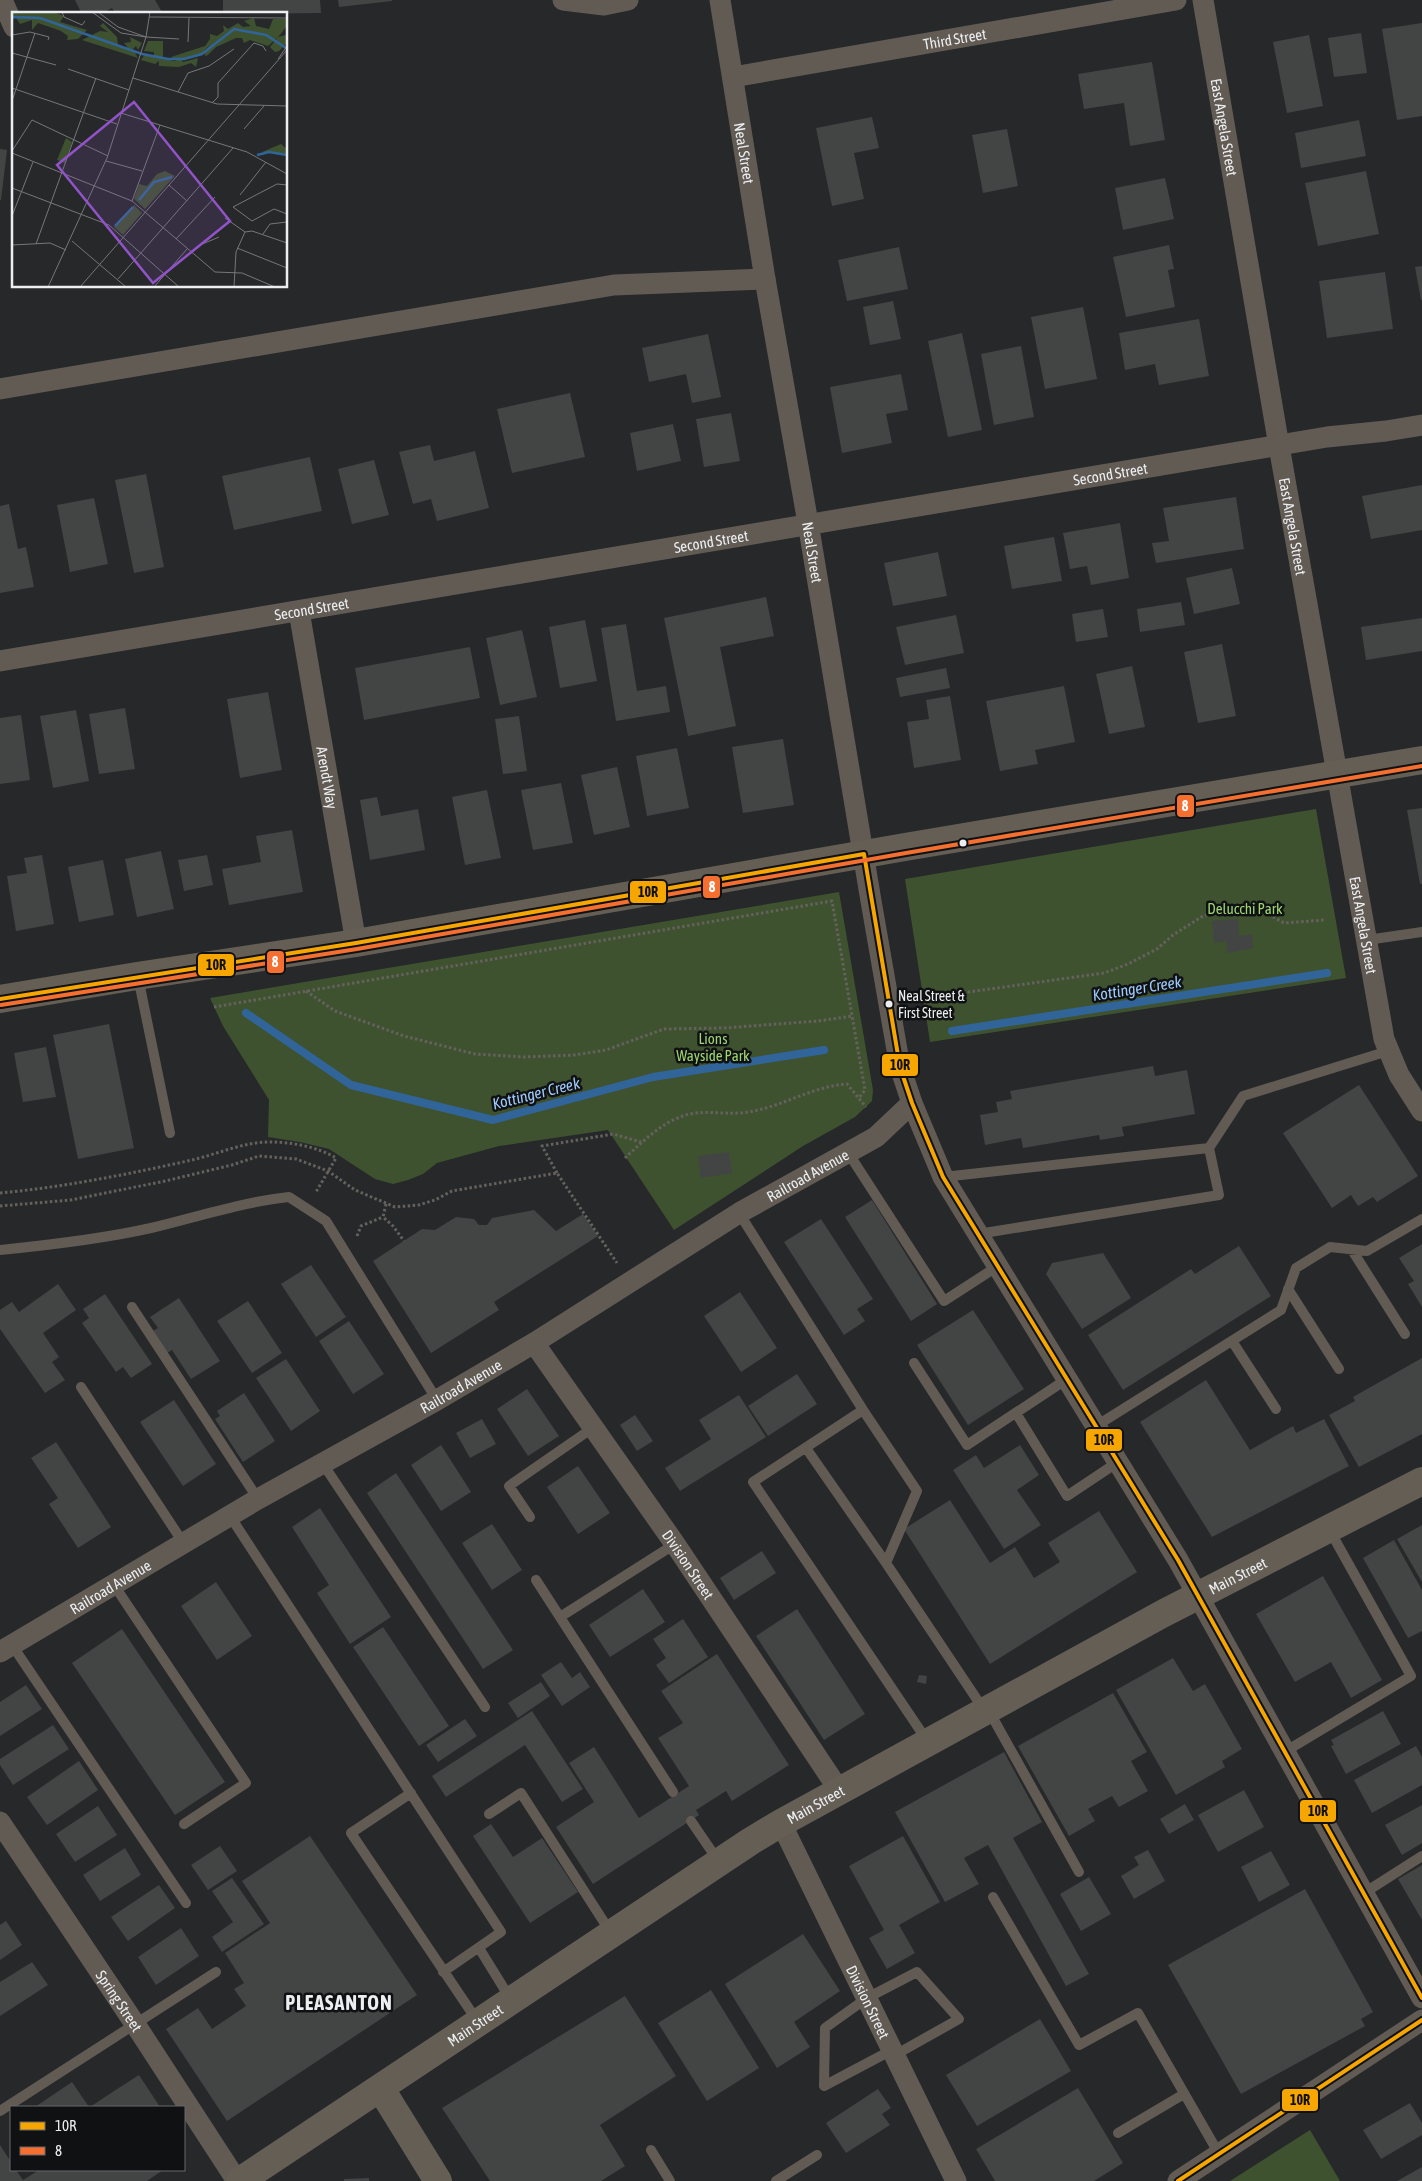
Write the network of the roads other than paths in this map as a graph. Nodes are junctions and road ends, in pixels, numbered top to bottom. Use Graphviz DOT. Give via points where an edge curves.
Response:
graph roads {
  1 [pos="2,0"];
  2 [pos="563,0"];
  3 [pos="628,0"];
  4 [pos="720,0"];
  5 [pos="1176,0"];
  6 [pos="1203,0"];
  7 [pos="12,22"];
  8 [pos="733,77"];
  9 [pos="765,279"];
  10 [pos="0,389"];
  11 [pos="1422,425"];
  12 [pos="1279,446"];
  13 [pos="808,524"];
  14 [pos="299,611"];
  15 [pos="0,660"];
  16 [pos="1422,760"];
  17 [pos="1337,774"];
  18 [pos="864,854"];
  19 [pos="1422,932"];
  20 [pos="1367,940"];
  21 [pos="356,943"];
  22 [pos="137,976"];
  23 [pos="0,999"];
  24 [pos="1388,1051"];
  25 [pos="912,1103"];
  26 [pos="1422,1111"];
  27 [pos="170,1133"];
  28 [pos="1208,1148"];
  29 [pos="847,1151"];
  30 [pos="943,1176"];
  31 [pos="739,1213"];
  32 [pos="1422,1218"];
  33 [pos="978,1234"];
  34 [pos="0,1250"];
  35 [pos="1352,1250"];
  36 [pos="998,1266"];
  37 [pos="1288,1289"];
  38 [pos="132,1307"];
  39 [pos="1405,1334"];
  40 [pos="1232,1341"];
  41 [pos="534,1343"];
  42 [pos="914,1363"];
  43 [pos="1339,1369"];
  44 [pos="1067,1379"];
  45 [pos="81,1387"];
  46 [pos="438,1400"];
  47 [pos="1276,1409"];
  48 [pos="863,1410"];
  49 [pos="1016,1413"];
  50 [pos="1096,1426"];
  51 [pos="594,1427"];
  52 [pos="806,1448"];
  53 [pos="1118,1462"];
  54 [pos="323,1464"];
  55 [pos="1422,1481"];
  56 [pos="258,1499"];
  57 [pos="230,1516"];
  58 [pos="530,1517"];
  59 [pos="1329,1529"];
  60 [pos="184,1544"];
  61 [pos="675,1544"];
  62 [pos="886,1563"];
  63 [pos="536,1580"];
  64 [pos="114,1585"];
  65 [pos="1198,1595"];
  66 [pos="560,1617"];
  67 [pos="6,1649"];
  68 [pos="485,1707"];
  69 [pos="986,1710"];
  70 [pos="928,1742"];
  71 [pos="1286,1751"];
  72 [pos="839,1790"];
  73 [pos="673,1792"];
  74 [pos="410,1793"];
  75 [pos="489,1814"];
  76 [pos="691,1821"];
  77 [pos="0,1822"];
  78 [pos="781,1823"];
  79 [pos="184,1824"];
  80 [pos="1422,1856"];
  81 [pos="719,1862"];
  82 [pos="1079,1872"];
  83 [pos="1364,1893"];
  84 [pos="992,1897"];
  85 [pos="186,1903"];
  86 [pos="611,1934"];
  87 [pos="479,1948"];
  88 [pos="216,1972"];
  89 [pos="443,1972"];
  90 [pos="867,1998"];
  91 [pos="1422,1998"];
  92 [pos="512,2001"];
  93 [pos="1422,2020"];
  94 [pos="478,2023"];
  95 [pos="135,2024"];
  96 [pos="893,2052"];
  97 [pos="381,2088"];
  98 [pos="1184,2094"];
  99 [pos="0,2111"];
  100 [pos="1118,2133"];
  101 [pos="651,2150"];
  102 [pos="1219,2154"];
  103 [pos="817,2155"];
  104 [pos="238,2181"];
  105 [pos="438,2181"];
  106 [pos="670,2181"];
  107 [pos="776,2181"];
  108 [pos="956,2181"];
  109 [pos="1178,2181"];
  1 -- 7 [label="street"];
  2 -- 3 [label="street" via="604,5"];
  4 -- 8 [label="street, Neal Street"];
  5 -- 8 [label="street, Third Street"];
  6 -- 12 [label="street, East Angela Street"];
  8 -- 9 [label="street, Neal Street"];
  9 -- 10 [label="street" via="614,285"];
  9 -- 13 [label="street, Neal Street"];
  11 -- 12 [label="street, Second Street"];
  12 -- 13 [label="street, Second Street"];
  12 -- 17 [label="street, East Angela Street"];
  13 -- 14 [label="street, Second Street"];
  13 -- 18 [label="street, Neal Street"];
  14 -- 15 [label="street, Second Street"];
  14 -- 21 [label="street, Arendt Way"];
  16 -- 17 [label="street"];
  17 -- 18 [label="street"];
  17 -- 20 [label="street, East Angela Street"];
  18 -- 21 [label="street"];
  18 -- 25 [label="street, Neal Street" via="900,1067"];
  19 -- 20 [label="lane"];
  20 -- 24 [label="street, East Angela Street"];
  21 -- 22 [label="street"];
  22 -- 23 [label="street"];
  22 -- 27 [label="lane"];
  24 -- 26 [label="street, East Angela Street"];
  24 -- 28 [label="lane" via="1243,1096"];
  25 -- 29 [label="street, Railroad Avenue" via="876,1137"];
  25 -- 30 [label="street, Neal Street"];
  28 -- 30 [label="lane"];
  28 -- 33 [label="lane" via="1219,1196"];
  29 -- 31 [label="street, Railroad Avenue"];
  29 -- 36 [label="lane" via="944,1301"];
  30 -- 33 [label="street, Neal Street"];
  31 -- 41 [label="street, Railroad Avenue"];
  31 -- 48 [label="lane"];
  32 -- 35 [label="lane" via="1366,1251"];
  33 -- 36 [label="street, Neal Street"];
  34 -- 46 [label="lane" via="150,1228 254,1201 289,1197 326,1221"];
  35 -- 37 [label="lane" via="1330,1247 1296,1268"];
  35 -- 39 [label="lane"];
  36 -- 44 [label="street, Neal Street"];
  37 -- 40 [label="lane" via="1281,1310"];
  37 -- 43 [label="lane"];
  38 -- 56 [label="lane"];
  40 -- 47 [label="lane"];
  40 -- 50 [label="lane"];
  41 -- 46 [label="street, Railroad Avenue"];
  41 -- 51 [label="street, Division Street"];
  42 -- 49 [label="lane" via="967,1445"];
  44 -- 49 [label="lane"];
  44 -- 50 [label="street, Neal Street"];
  45 -- 60 [label="lane"];
  46 -- 54 [label="street, Railroad Avenue"];
  48 -- 52 [label="lane"];
  48 -- 62 [label="lane" via="917,1492"];
  49 -- 53 [label="lane" via="1067,1496"];
  50 -- 53 [label="street, Neal Street"];
  51 -- 58 [label="lane" via="509,1486"];
  51 -- 61 [label="street, Division Street"];
  52 -- 62 [label="lane"];
  52 -- 70 [label="lane" via="753,1482"];
  53 -- 65 [label="street, Neal Street"];
  54 -- 56 [label="street, Railroad Avenue"];
  54 -- 68 [label="lane"];
  55 -- 59 [label="street, Main Street"];
  56 -- 57 [label="street, Railroad Avenue"];
  57 -- 60 [label="street, Railroad Avenue"];
  57 -- 74 [label="lane"];
  59 -- 65 [label="street, Main Street"];
  59 -- 71 [label="lane" via="1411,1676"];
  60 -- 64 [label="street, Railroad Avenue"];
  61 -- 66 [label="lane"];
  61 -- 72 [label="street, Division Street"];
  62 -- 69 [label="lane"];
  63 -- 66 [label="lane"];
  64 -- 67 [label="street, Railroad Avenue"];
  64 -- 79 [label="lane" via="246,1783"];
  65 -- 69 [label="street, Main Street"];
  65 -- 71 [label="street, Neal Street"];
  66 -- 73 [label="lane"];
  67 -- 85 [label="lane"];
  69 -- 70 [label="street, Main Street"];
  69 -- 82 [label="lane"];
  70 -- 72 [label="street, Main Street"];
  71 -- 83 [label="street, Neal Street"];
  72 -- 78 [label="street, Main Street"];
  74 -- 87 [label="lane" via="501,1932"];
  74 -- 89 [label="lane" via="351,1833"];
  75 -- 86 [label="lane" via="521,1793"];
  76 -- 81 [label="lane"];
  77 -- 95 [label="street, Spring Street"];
  78 -- 81 [label="street, Main Street"];
  78 -- 90 [label="street, Division Street"];
  80 -- 83 [label="lane"];
  81 -- 86 [label="street, Main Street"];
  83 -- 91 [label="street, Neal Street"];
  84 -- 98 [label="lane" via="1078,2045 1138,2014"];
  86 -- 92 [label="street, Main Street"];
  87 -- 89 [label="lane"];
  87 -- 92 [label="lane"];
  88 -- 95 [label="lane"];
  89 -- 94 [label="lane"];
  90 -- 96 [label="street, Division Street"];
  90 -- 96 [label="lane" via="825,2028 824,2086"];
  90 -- 96 [label="lane" via="917,1972 958,2019"];
  92 -- 94 [label="street, Main Street"];
  93 -- 102 [label="street"];
  94 -- 97 [label="street, Main Street"];
  95 -- 99 [label="lane"];
  95 -- 104 [label="street, Spring Street"];
  96 -- 108 [label="street, Division Street"];
  97 -- 104 [label="street, Main Street"];
  97 -- 105 [label="street"];
  98 -- 100 [label="lane"];
  98 -- 102 [label="lane"];
  101 -- 106 [label="lane"];
  102 -- 109 [label="street"];
  103 -- 107 [label="lane"];
}
